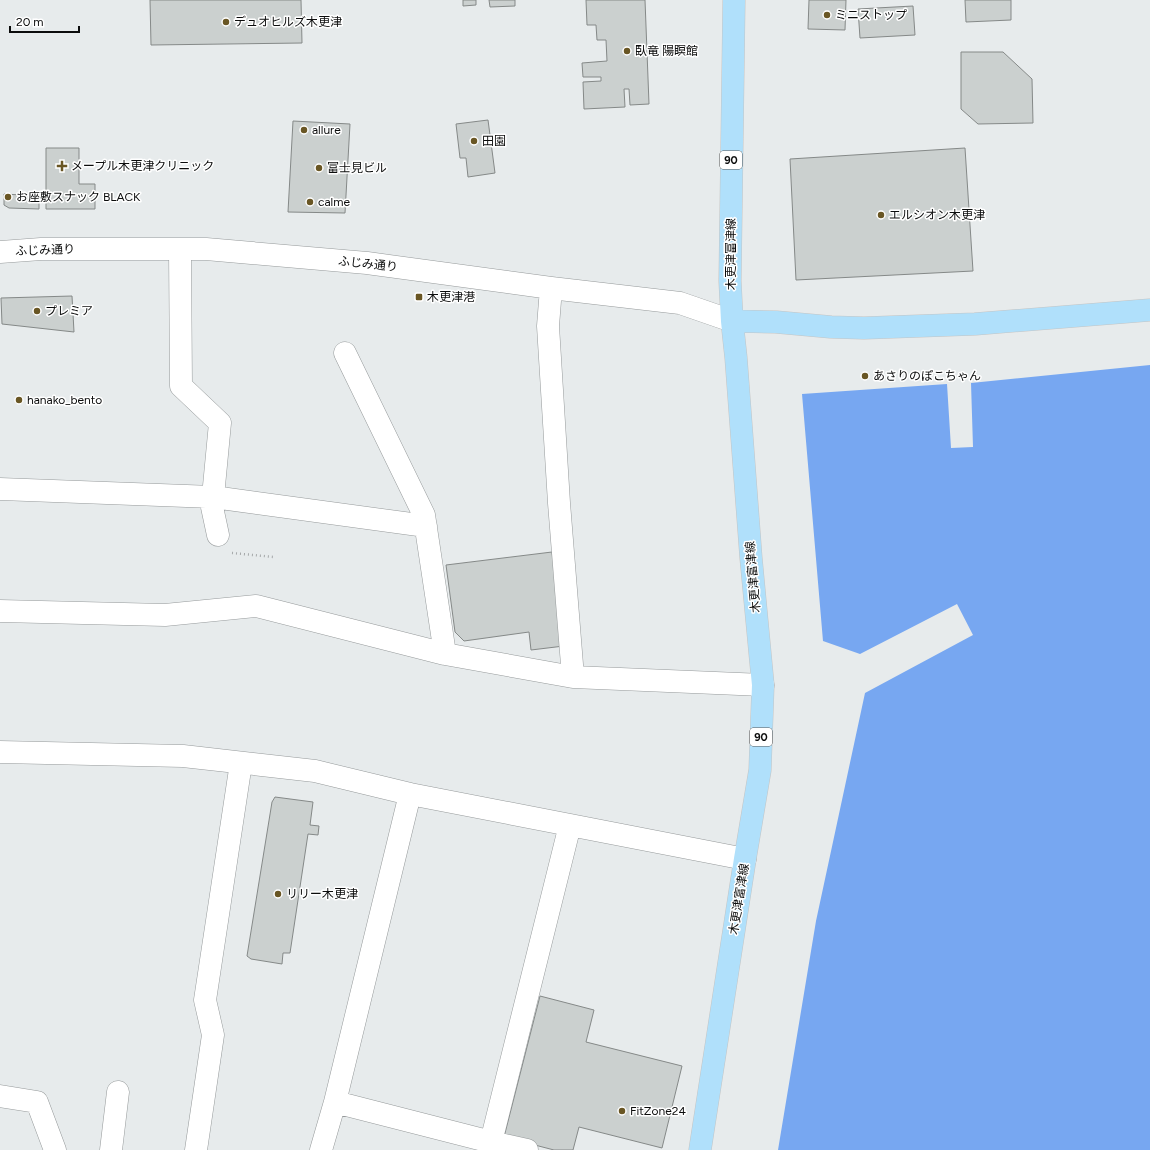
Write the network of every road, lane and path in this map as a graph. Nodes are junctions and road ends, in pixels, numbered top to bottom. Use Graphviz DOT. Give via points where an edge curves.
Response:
graph roads {
  1 [pos="734,0"];
  2 [pos="180,249"];
  3 [pos="0,252"];
  4 [pos="551,288"];
  5 [pos="1150,310"];
  6 [pos="732,321"];
  7 [pos="345,353"];
  8 [pos="0,489"];
  9 [pos="213,497"];
  10 [pos="426,526"];
  11 [pos="218,535"];
  12 [pos="274,557"];
  13 [pos="0,611"];
  14 [pos="445,654"];
  15 [pos="573,677"];
  16 [pos="763,686"];
  17 [pos="0,752"];
  18 [pos="241,762"];
  19 [pos="410,794"];
  20 [pos="570,825"];
  21 [pos="745,859"];
  22 [pos="118,1092"];
  23 [pos="0,1096"];
  24 [pos="335,1102"];
  25 [pos="490,1146"];
  26 [pos="55,1150"];
  27 [pos="111,1150"];
  28 [pos="196,1150"];
  29 [pos="321,1150"];
  30 [pos="527,1150"];
  31 [pos="700,1150"];
  1 -- 6 [label="main road, 木更津富津線 / 90" via="730,281"];
  2 -- 3 [label="street, ふじみ通り" via="41,249"];
  2 -- 4 [label="street, ふじみ通り" via="367,263"];
  2 -- 9 [label="street" via="181,386 220,423"];
  4 -- 6 [label="street, ふじみ通り" via="680,303"];
  4 -- 15 [label="street" via="548,326"];
  5 -- 6 [label="main road" via="975,324 864,328"];
  6 -- 16 [label="main road, 木更津富津線 / 90"];
  7 -- 10 [label="street" via="424,515"];
  8 -- 9 [label="street"];
  9 -- 10 [label="street"];
  9 -- 11 [label="street" via="212,508"];
  10 -- 14 [label="street"];
  11 -- 12 [label="path" via="224,552"];
  13 -- 14 [label="street" via="166,615 256,606"];
  14 -- 15 [label="street"];
  15 -- 16 [label="street"];
  16 -- 21 [label="main road, 木更津富津線 / 90" via="760,770"];
  17 -- 18 [label="street" via="183,756"];
  18 -- 19 [label="street" via="315,771"];
  18 -- 28 [label="street" via="205,1000 213,1035"];
  19 -- 20 [label="street"];
  19 -- 24 [label="street"];
  20 -- 21 [label="street"];
  20 -- 25 [label="street"];
  21 -- 31 [label="main road, 木更津富津線 / 90"];
  22 -- 27 [label="street"];
  23 -- 26 [label="street" via="37,1102"];
  24 -- 25 [label="street"];
  24 -- 29 [label="street"];
  25 -- 30 [label="street"];
}
